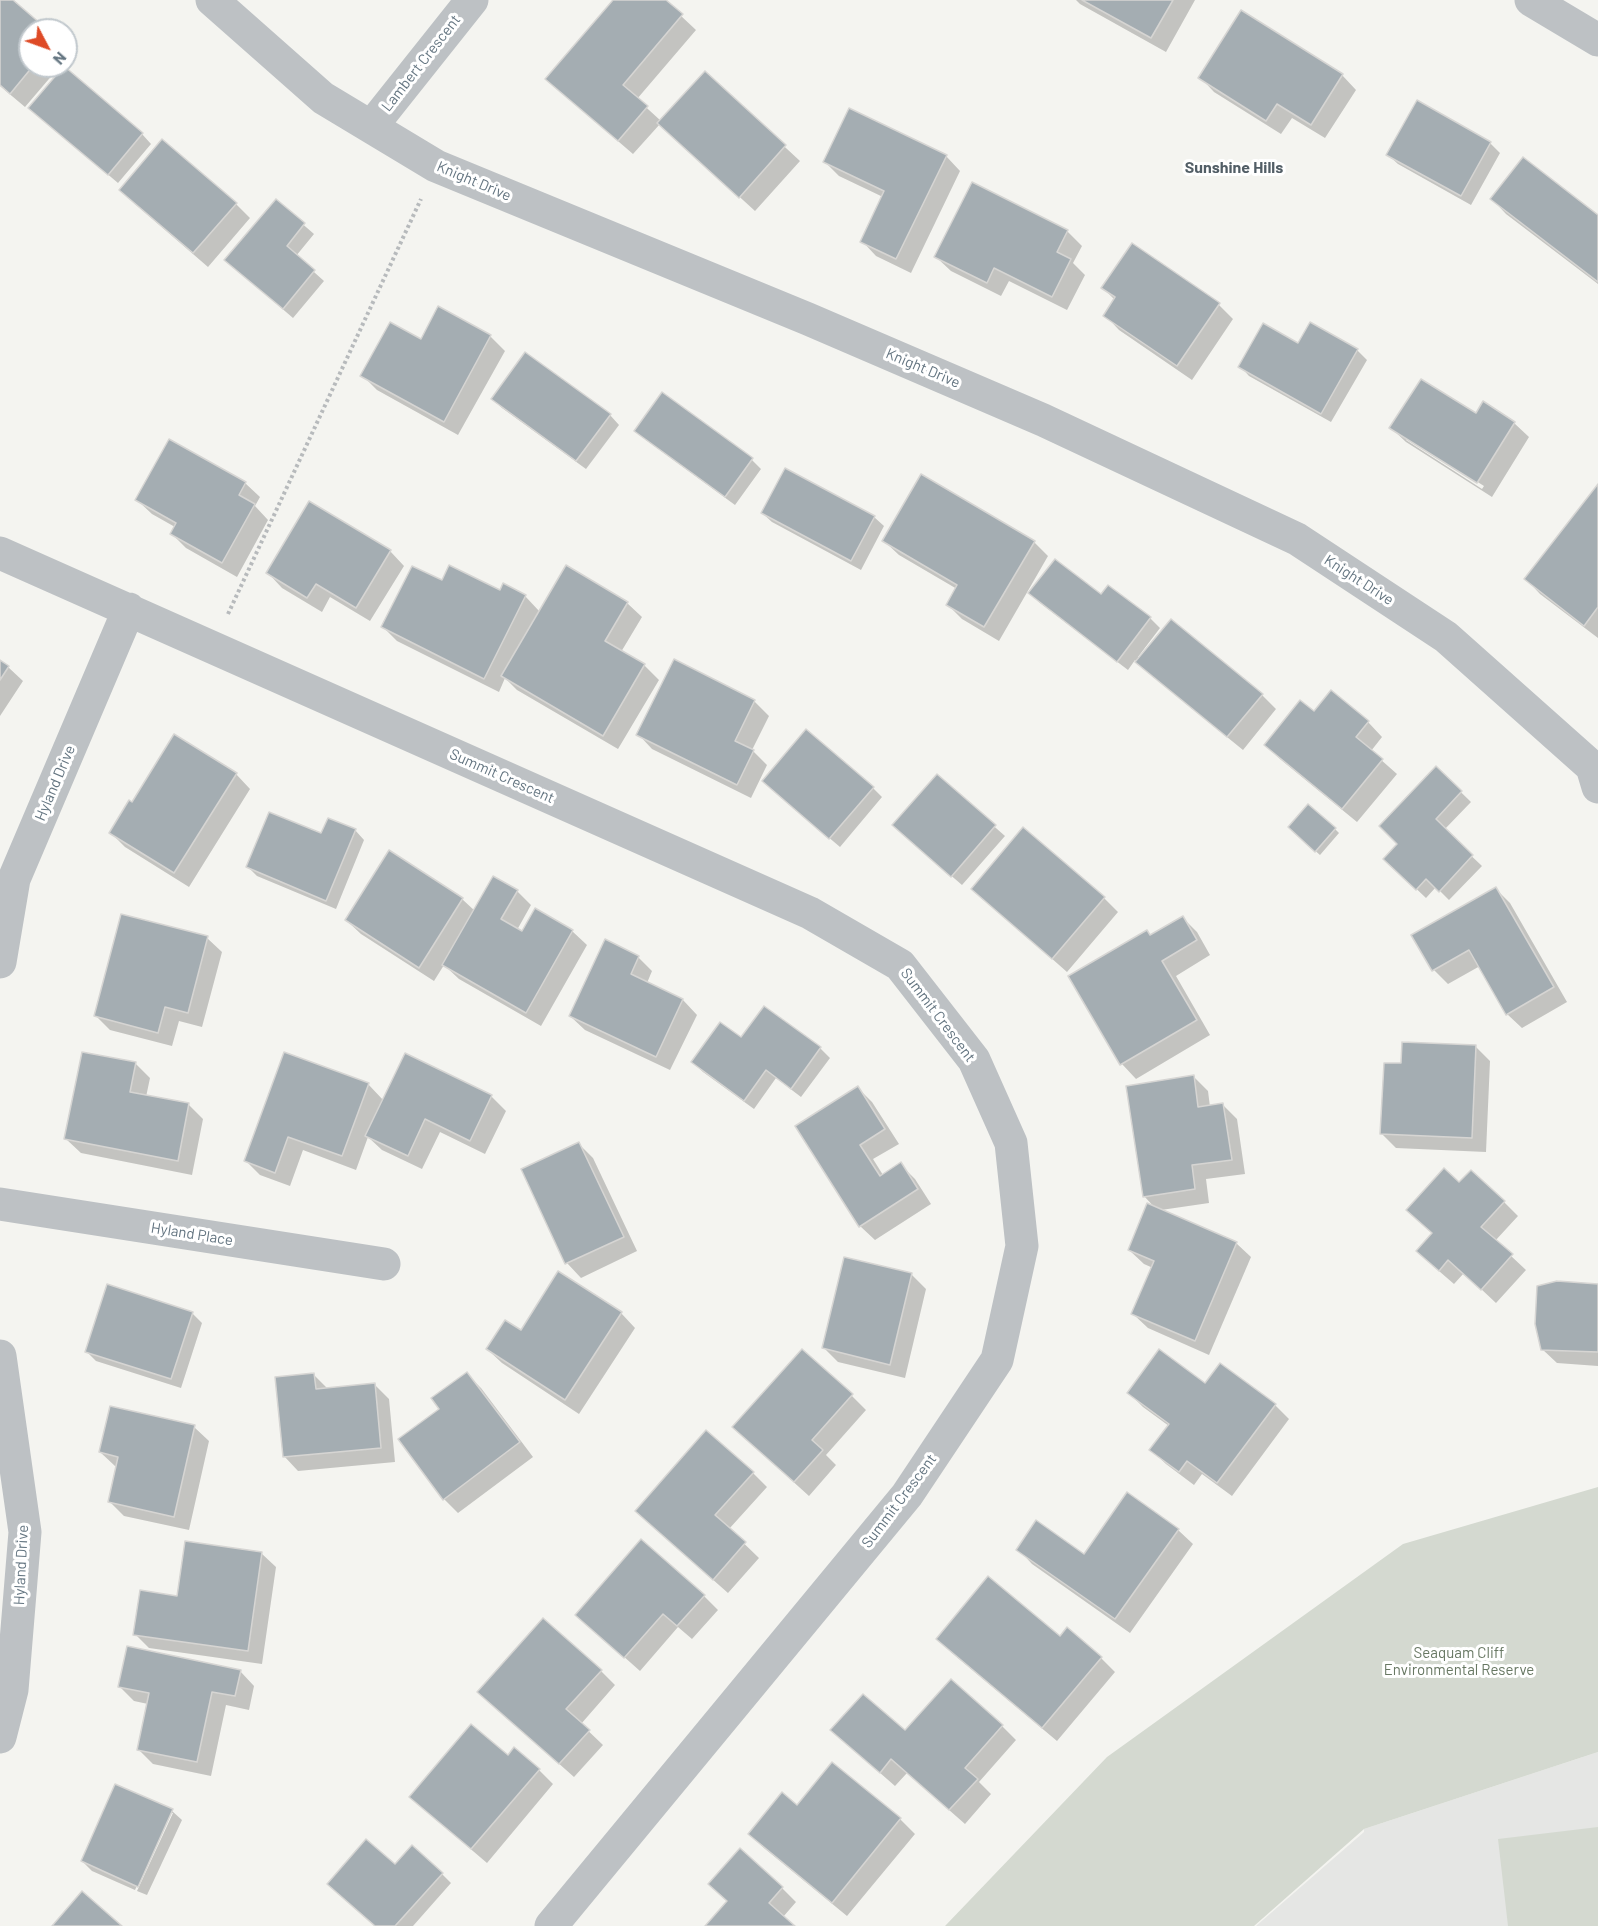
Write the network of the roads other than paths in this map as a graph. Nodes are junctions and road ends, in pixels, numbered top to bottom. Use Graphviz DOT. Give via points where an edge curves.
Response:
graph roads {
  1 [pos="212,0"];
  2 [pos="472,0"];
  3 [pos="1531,0"];
  4 [pos="1598,40"];
  5 [pos="371,127"];
  6 [pos="0,553"];
  7 [pos="129,609"];
  8 [pos="1596,773"];
  9 [pos="0,962"];
  10 [pos="0,1204"];
  11 [pos="384,1264"];
  12 [pos="0,1356"];
  13 [pos="0,1737"];
  14 [pos="551,1926"];
  1 -- 5 [label="street, Knight Drive" via="323,98"];
  2 -- 5 [label="street, Lambert Crescent"];
  3 -- 4 [label="street"];
  5 -- 8 [label="street, Knight Drive" via="436,166 1043,420 1297,539 1446,637"];
  6 -- 7 [label="street, Summit Crescent"];
  7 -- 9 [label="street, Hyland Drive" via="14,879"];
  7 -- 14 [label="street, Summit Crescent" via="810,913 900,965 974,1060 1011,1143 1022,1246 996,1360 907,1495"];
  10 -- 11 [label="street, Hyland Place"];
  12 -- 13 [label="street, Hyland Drive" via="25,1532 12,1690"];
}
